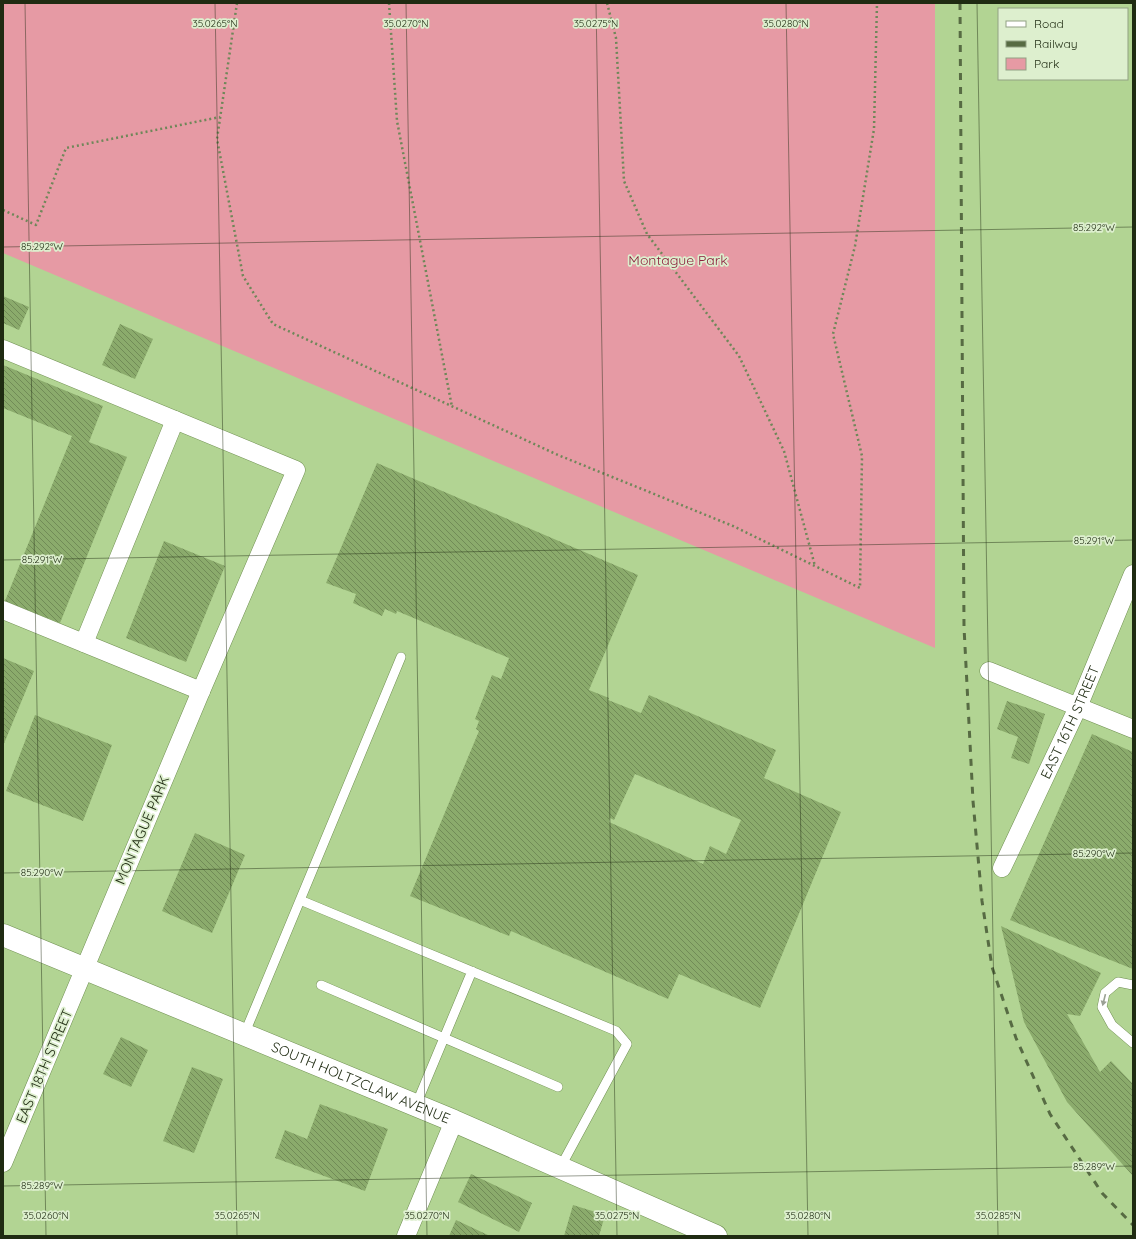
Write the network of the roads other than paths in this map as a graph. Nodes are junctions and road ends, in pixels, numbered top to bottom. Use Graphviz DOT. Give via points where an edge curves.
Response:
graph roads {
  1 [pos="3,349"];
  2 [pos="175,420"];
  3 [pos="1133,574"];
  4 [pos="3,610"];
  5 [pos="84,643"];
  6 [pos="401,657"];
  7 [pos="989,671"];
  8 [pos="201,691"];
  9 [pos="1078,707"];
  10 [pos="1133,730"];
  11 [pos="1002,868"];
  12 [pos="300,900"];
  13 [pos="3,935"];
  14 [pos="84,969"];
  15 [pos="472,971"];
  16 [pos="322,985"];
  17 [pos="1133,986"];
  18 [pos="244,1035"];
  19 [pos="444,1038"];
  20 [pos="1133,1043"];
  21 [pos="558,1087"];
  22 [pos="416,1105"];
  23 [pos="454,1121"];
  24 [pos="3,1163"];
  25 [pos="560,1168"];
  26 [pos="406,1236"];
  27 [pos="716,1236"];
  1 -- 2 [label="street"];
  2 -- 5 [label="street"];
  2 -- 8 [label="street, MONTAGUE PARK" via="296,470"];
  3 -- 9 [label="street, EAST 16TH STREET"];
  4 -- 5 [label="street"];
  5 -- 8 [label="street"];
  6 -- 12 [label="lane"];
  7 -- 9 [label="street"];
  8 -- 14 [label="street, MONTAGUE PARK"];
  9 -- 10 [label="street"];
  9 -- 11 [label="street, EAST 16TH STREET"];
  12 -- 15 [label="lane"];
  12 -- 18 [label="lane"];
  13 -- 14 [label="main road, SOUTH HOLTZCLAW AVENUE"];
  14 -- 18 [label="main road, SOUTH HOLTZCLAW AVENUE"];
  14 -- 24 [label="street, EAST 18TH STREET"];
  15 -- 19 [label="lane"];
  15 -- 25 [label="lane" via="616,1031 627,1044"];
  16 -- 19 [label="lane"];
  17 -- 20 [label="lane, one-way" via="1118,982 1105,993 1102,1008 1112,1024"];
  18 -- 22 [label="main road, SOUTH HOLTZCLAW AVENUE"];
  19 -- 21 [label="lane"];
  19 -- 22 [label="lane"];
  22 -- 23 [label="main road, SOUTH HOLTZCLAW AVENUE"];
  23 -- 25 [label="main road, SOUTH HOLTZCLAW AVENUE"];
  23 -- 26 [label="street"];
  25 -- 27 [label="main road, SOUTH HOLTZCLAW AVENUE"];
}
